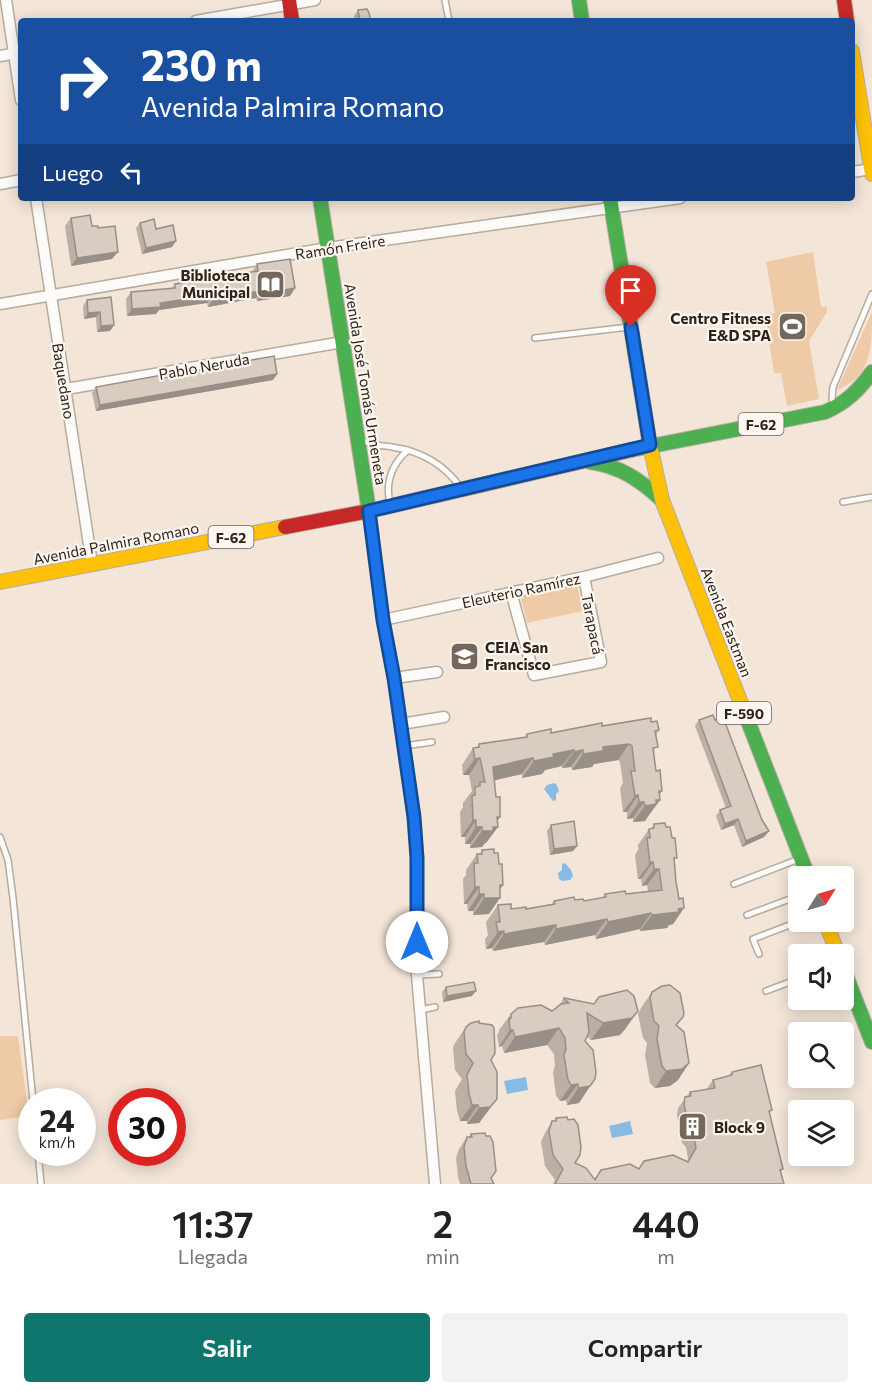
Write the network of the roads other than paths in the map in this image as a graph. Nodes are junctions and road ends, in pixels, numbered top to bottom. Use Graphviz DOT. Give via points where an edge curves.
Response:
graph roads {
  1 [pos="6,0"];
  2 [pos="315,0"];
  3 [pos="445,0"];
  4 [pos="579,0"];
  5 [pos="844,0"];
  6 [pos="289,2"];
  7 [pos="211,18"];
  8 [pos="292,18"];
  9 [pos="448,18"];
  10 [pos="582,18"];
  11 [pos="847,18"];
  12 [pos="17,53"];
  13 [pos="0,56"];
  14 [pos="855,69"];
  15 [pos="872,171"];
  16 [pos="855,172"];
  17 [pos="18,181"];
  18 [pos="0,184"];
  19 [pos="36,201"];
  20 [pos="320,201"];
  21 [pos="639,201"];
  22 [pos="611,203"];
  23 [pos="328,248"];
  24 [pos="872,294"];
  25 [pos="51,295"];
  26 [pos="0,304"];
  27 [pos="631,327"];
  28 [pos="536,338"];
  29 [pos="343,342"];
  30 [pos="872,372"];
  31 [pos="867,387"];
  32 [pos="66,389"];
  33 [pos="835,408"];
  34 [pos="358,438"];
  35 [pos="650,445"];
  36 [pos="408,450"];
  37 [pos="575,462"];
  38 [pos="462,489"];
  39 [pos="872,497"];
  40 [pos="662,500"];
  41 [pos="843,502"];
  42 [pos="391,506"];
  43 [pos="369,511"];
  44 [pos="658,558"];
  45 [pos="92,564"];
  46 [pos="584,577"];
  47 [pos="0,582"];
  48 [pos="511,592"];
  49 [pos="383,620"];
  50 [pos="437,672"];
  51 [pos="394,678"];
  52 [pos="444,717"];
  53 [pos="401,724"];
  54 [pos="432,742"];
  55 [pos="404,746"];
  56 [pos="0,837"];
  57 [pos="801,858"];
  58 [pos="804,866"];
  59 [pos="734,884"];
  60 [pos="788,900"];
  61 [pos="747,915"];
  62 [pos="788,926"];
  63 [pos="759,954"];
  64 [pos="439,974"];
  65 [pos="417,975"];
  66 [pos="788,983"];
  67 [pos="766,991"];
  68 [pos="854,996"];
  69 [pos="435,1007"];
  70 [pos="420,1010"];
  71 [pos="872,1042"];
  72 [pos="32,1088"];
  73 [pos="39,1166"];
  74 [pos="41,1184"];
  75 [pos="435,1184"];
  1 -- 12 [label="street"];
  2 -- 6 [label="street"];
  3 -- 9 [label="lane"];
  4 -- 10 [label="main road"];
  5 -- 11 [label="main road"];
  6 -- 7 [label="street"];
  6 -- 8 [label="main road"];
  12 -- 13 [label="street"];
  14 -- 15 [label="main road"];
  15 -- 16 [label="street"];
  17 -- 18 [label="street"];
  19 -- 25 [label="street, Baquedano"];
  20 -- 23 [label="main road, Avenida José Tomás Urmeneta"];
  21 -- 22 [label="street, Ramón Freire"];
  22 -- 23 [label="street, Ramón Freire"];
  22 -- 27 [label="main road, Avenida Eastman"];
  23 -- 25 [label="street, Ramón Freire"];
  23 -- 29 [label="main road, Avenida José Tomás Urmeneta"];
  24 -- 33 [label="lane" via="833,387"];
  25 -- 26 [label="street, Ramón Freire"];
  25 -- 32 [label="street, Baquedano"];
  27 -- 28 [label="lane"];
  27 -- 35 [label="main road, Avenida Eastman"];
  29 -- 32 [label="street, Pablo Neruda"];
  29 -- 34 [label="main road, Avenida José Tomás Urmeneta"];
  30 -- 31 [label="main road, F-62"];
  31 -- 33 [label="main road, Avenida Palmira Romano / F-62"];
  32 -- 45 [label="street, Baquedano"];
  33 -- 35 [label="main road, Avenida Palmira Romano / F-62"];
  34 -- 36 [label="lane" via="374,445"];
  34 -- 43 [label="main road, Avenida José Tomás Urmeneta"];
  35 -- 37 [label="main road, Avenida Palmira Romano / F-62"];
  35 -- 40 [label="main road, Avenida Eastman / F-590"];
  36 -- 38 [label="lane" via="441,465"];
  36 -- 42 [label="lane" via="390,477"];
  37 -- 38 [label="main road, Avenida Palmira Romano / F-62"];
  37 -- 40 [label="main road" via="599,462 621,469"];
  38 -- 42 [label="main road, Avenida Palmira Romano / F-62"];
  39 -- 41 [label="lane"];
  40 -- 57 [label="main road, Avenida Eastman / F-590"];
  42 -- 43 [label="main road, Avenida Palmira Romano / F-62"];
  43 -- 45 [label="main road, Avenida Palmira Romano / F-62"];
  43 -- 49 [label="street, Avenida José Tomás Urmeneta"];
  44 -- 46 [label="street, Eleuterio Ramírez"];
  45 -- 47 [label="main road, Avenida Palmira Romano / F-62"];
  46 -- 48 [label="street, Eleuterio Ramírez"];
  46 -- 48 [label="street, Tarapacá" via="601,662 534,675"];
  48 -- 49 [label="street, Eleuterio Ramírez"];
  49 -- 51 [label="street, Avenida José Tomás Urmeneta"];
  50 -- 51 [label="street"];
  51 -- 53 [label="street, Avenida José Tomás Urmeneta"];
  52 -- 53 [label="street"];
  53 -- 55 [label="street, Avenida José Tomás Urmeneta"];
  54 -- 55 [label="lane"];
  55 -- 65 [label="street, Avenida José Tomás Urmeneta" via="417,858"];
  56 -- 72 [label="lane" via="13,897"];
  57 -- 58 [label="main road, Avenida Eastman / F-590"];
  57 -- 59 [label="lane"];
  60 -- 61 [label="lane"];
  62 -- 63 [label="lane" via="753,939"];
  64 -- 65 [label="lane"];
  65 -- 70 [label="street, Avenida José Tomás Urmeneta"];
  66 -- 67 [label="lane"];
  68 -- 71 [label="main road"];
  69 -- 70 [label="lane"];
  70 -- 75 [label="street, Avenida José Tomás Urmeneta"];
  73 -- 74 [label="lane"];
}
